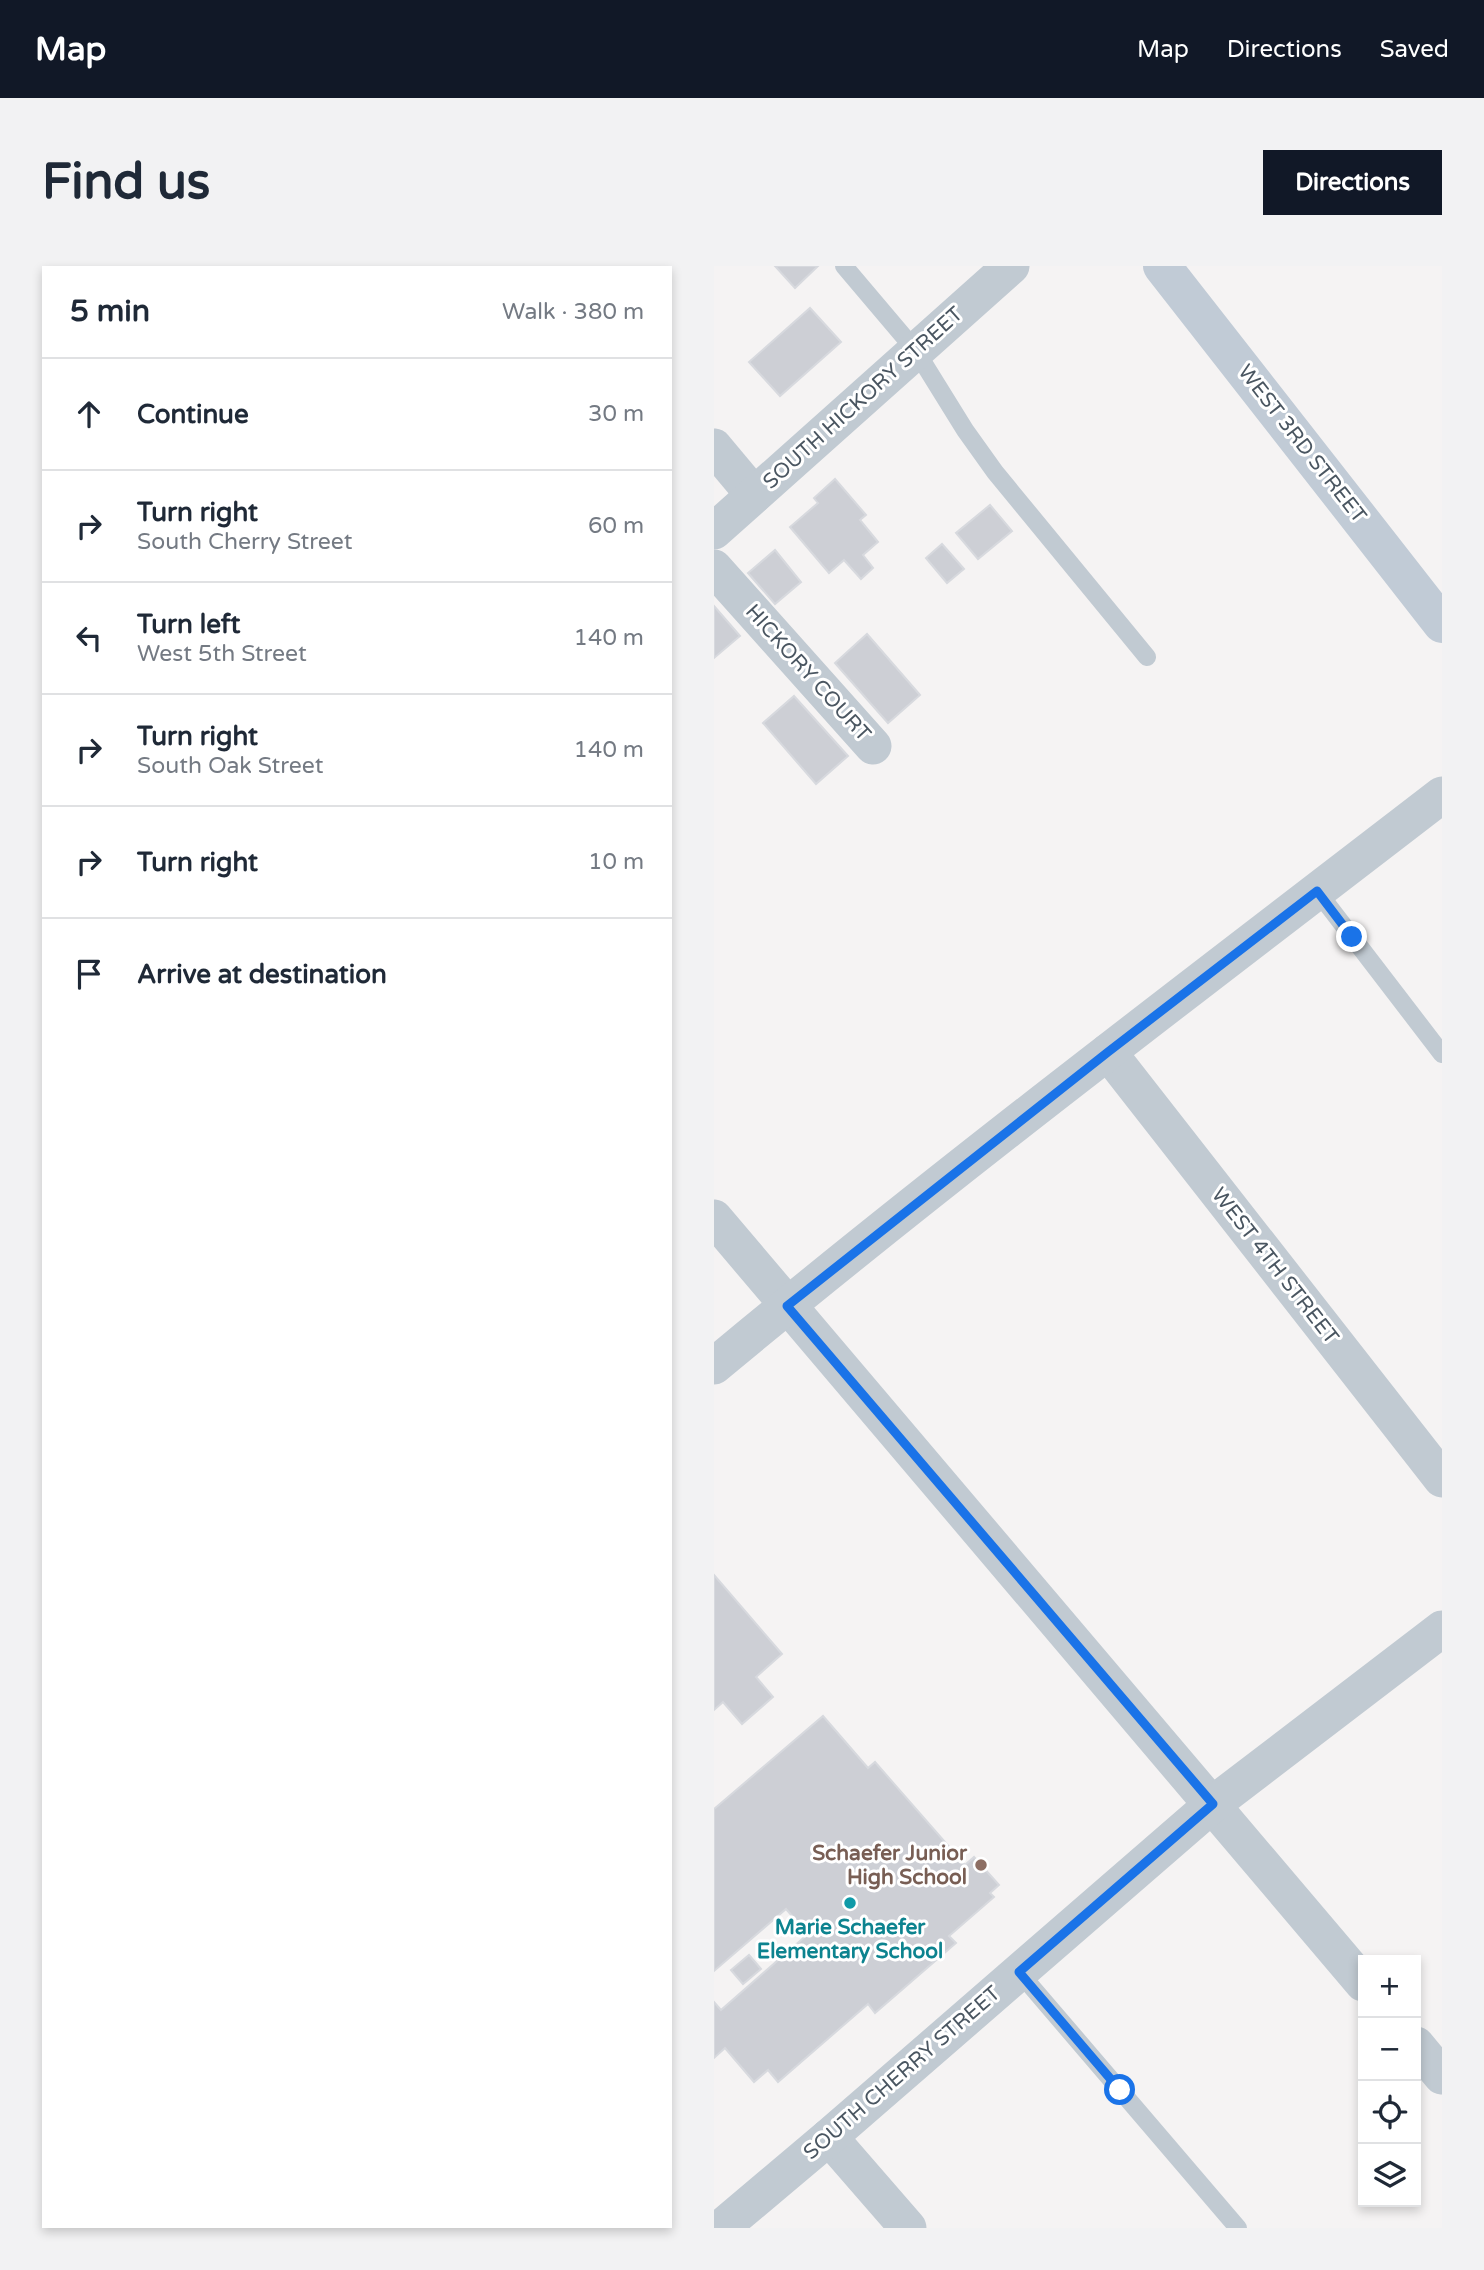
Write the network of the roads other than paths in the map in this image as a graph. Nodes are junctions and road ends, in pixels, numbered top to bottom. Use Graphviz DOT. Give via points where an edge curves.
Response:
graph roads {
  1 [pos="844,266"];
  2 [pos="1011,266"];
  3 [pos="1161,266"];
  4 [pos="916,351"];
  5 [pos="714,447"];
  6 [pos="754,495"];
  7 [pos="714,531"];
  8 [pos="714,568"];
  9 [pos="1442,624"];
  10 [pos="1147,657"];
  11 [pos="873,746"];
  12 [pos="1442,795"];
  13 [pos="1317,891"];
  14 [pos="1108,1052"];
  15 [pos="1442,1054"];
  16 [pos="714,1219"];
  17 [pos="787,1306"];
  18 [pos="714,1366"];
  19 [pos="1442,1479"];
  20 [pos="1442,1629"];
  21 [pos="1213,1804"];
  22 [pos="1019,1972"];
  23 [pos="1358,1977"];
  24 [pos="1421,2051"];
  25 [pos="1442,2076"];
  26 [pos="829,2137"];
  27 [pos="721,2228"];
  28 [pos="908,2228"];
  29 [pos="1238,2228"];
  1 -- 4 [label="lane"];
  2 -- 4 [label="street, SOUTH HICKORY STREET"];
  3 -- 9 [label="street, WEST 3RD STREET"];
  4 -- 6 [label="street, SOUTH HICKORY STREET"];
  4 -- 10 [label="lane" via="995,472"];
  5 -- 6 [label="street"];
  6 -- 7 [label="street, SOUTH HICKORY STREET"];
  8 -- 11 [label="street, HICKORY COURT"];
  12 -- 13 [label="street"];
  13 -- 14 [label="street"];
  13 -- 15 [label="lane"];
  14 -- 17 [label="street"];
  14 -- 19 [label="street, WEST 4TH STREET"];
  16 -- 17 [label="street"];
  17 -- 18 [label="street"];
  17 -- 21 [label="street"];
  20 -- 21 [label="street, SOUTH CHERRY STREET"];
  21 -- 22 [label="street, SOUTH CHERRY STREET"];
  21 -- 23 [label="street"];
  22 -- 26 [label="street, SOUTH CHERRY STREET"];
  22 -- 29 [label="lane"];
  24 -- 25 [label="street"];
  26 -- 27 [label="street, SOUTH CHERRY STREET"];
  26 -- 28 [label="street"];
}
